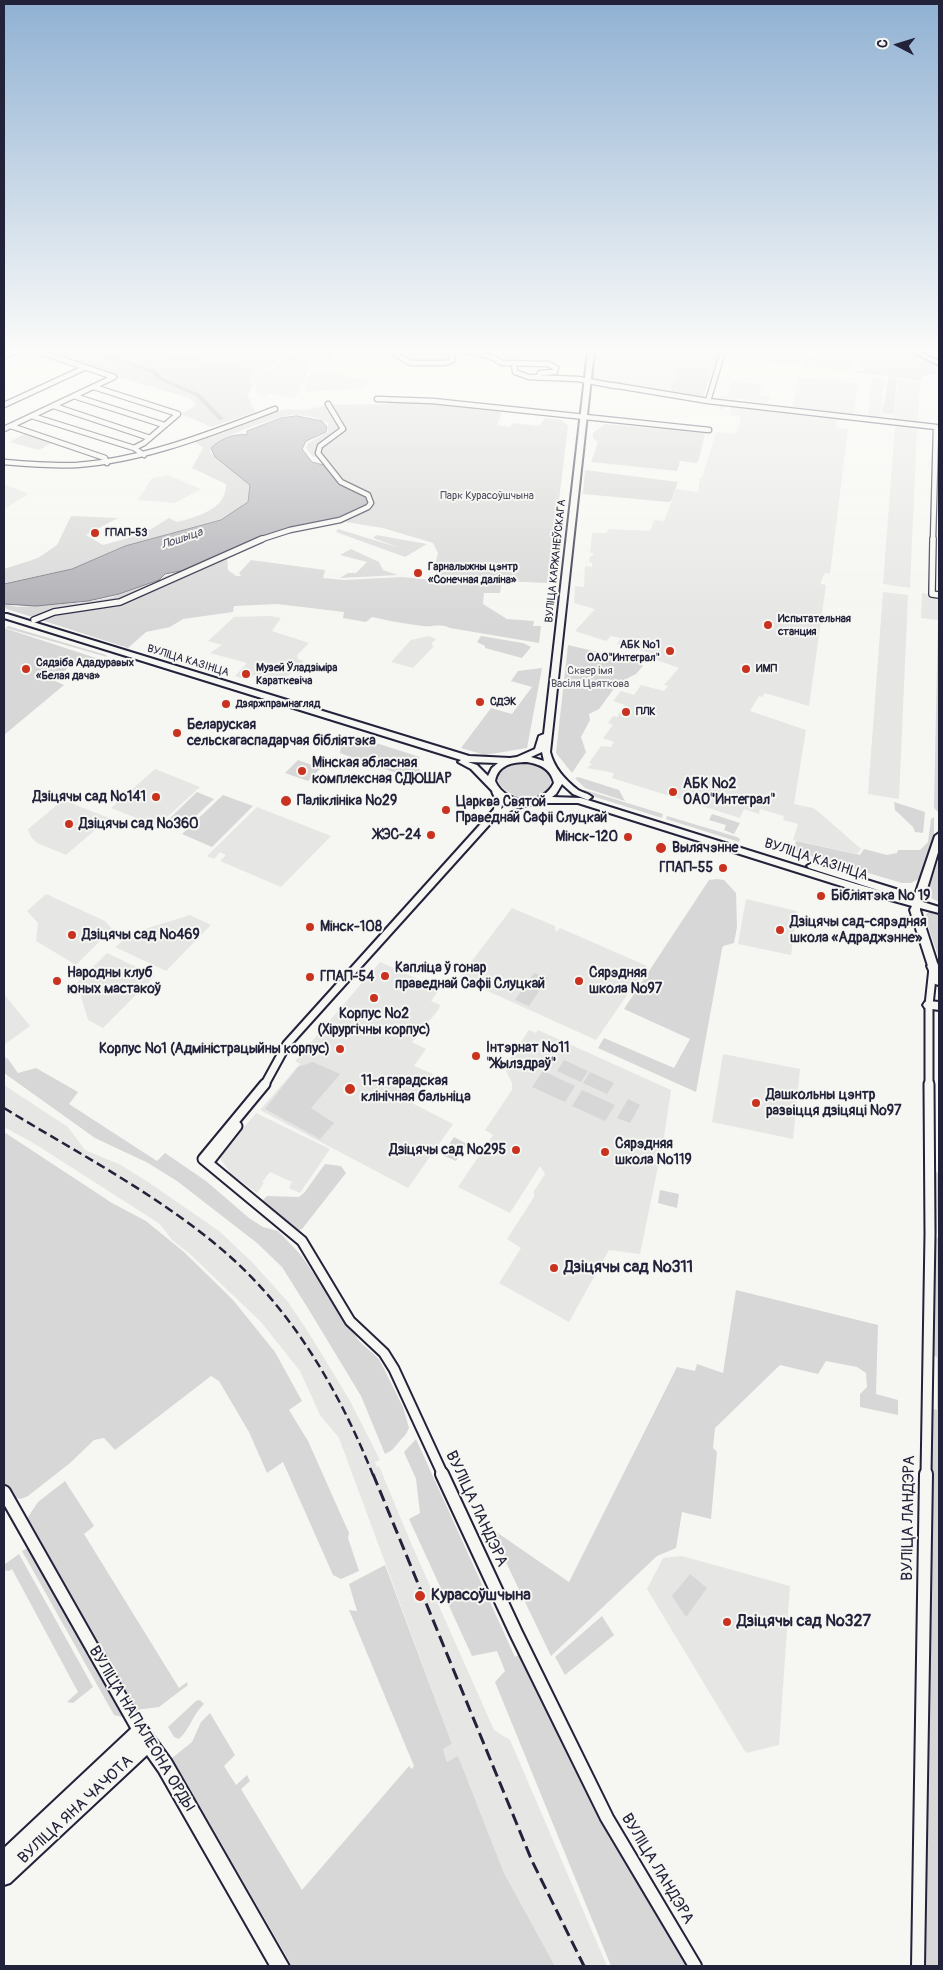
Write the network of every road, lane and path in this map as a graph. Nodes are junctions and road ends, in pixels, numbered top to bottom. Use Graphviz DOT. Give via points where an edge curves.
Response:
graph roads {
  1 [pos="60,443"];
  2 [pos="118,443"];
  3 [pos="142,443"];
  4 [pos="178,443"];
  5 [pos="325,443"];
  6 [pos="579,443"];
  7 [pos="936,443"];
  8 [pos="134,448"];
  9 [pos="144,455"];
  10 [pos="4,462"];
  11 [pos="107,462"];
  12 [pos="939,595"];
  13 [pos="4,616"];
  14 [pos="34,620"];
  15 [pos="4,621"];
  16 [pos="51,634"];
  17 [pos="556,648"];
  18 [pos="210,682"];
  19 [pos="515,760"];
  20 [pos="555,772"];
  21 [pos="491,784"];
  22 [pos="496,792"];
  23 [pos="540,800"];
  24 [pos="522,802"];
  25 [pos="939,836"];
  26 [pos="939,854"];
  27 [pos="922,885"];
  28 [pos="900,893"];
  29 [pos="919,903"];
  30 [pos="939,905"];
  31 [pos="939,910"];
  32 [pos="934,966"];
  33 [pos="939,981"];
  34 [pos="934,1006"];
  35 [pos="205,1161"];
  36 [pos="4,1492"];
  37 [pos="144,1738"];
  38 [pos="4,1859"];
  39 [pos="4,1877"];
  40 [pos="280,1966"];
  41 [pos="696,1966"];
  42 [pos="918,1966"];
  1 -- 11 [label="street" via="104,458"];
  2 -- 8 [label="street"];
  3 -- 8 [label="street"];
  4 -- 9 [label="street"];
  5 -- 14 [label="street" via="320,446 318,454 336,476 368,495 371,503 361,511 278,533 120,602 97,608 59,610"];
  6 -- 17 [label="main road, ВУЛІЦА КАРЖАНЕЎСКАГА"];
  7 -- 12 [label="street" via="932,594"];
  8 -- 9 [label="street"];
  9 -- 11 [label="street"];
  10 -- 11 [label="street" via="55,466"];
  13 -- 16 [label="main road, ВУЛІЦА КАЗІНЦА"];
  15 -- 16 [label="main road, ВУЛІЦА КАЗІНЦА"];
  16 -- 18 [label="main road, ВУЛІЦА КАЗІНЦА"];
  17 -- 19 [label="main road, ВУЛІЦА КАРЖАНЕЎСКАГА" via="542,742 536,752"];
  17 -- 20 [label="main road, ВУЛІЦА КАРЖАНЕЎСКАГА" via="546,752"];
  18 -- 19 [label="main road, ВУЛІЦА КАЗІНЦА" via="468,759"];
  18 -- 21 [label="main road, ВУЛІЦА КАЗІНЦА" via="468,764"];
  19 -- 20 [label="main road" via="541,762"];
  19 -- 21 [label="main road" via="495,770"];
  20 -- 23 [label="main road" via="556,789"];
  20 -- 28 [label="main road, ВУЛІЦА КАЗІНЦА" via="583,796"];
  21 -- 22 [label="main road"];
  22 -- 24 [label="main road" via="509,800"];
  22 -- 35 [label="street" via="500,802 497,811 288,1044 267,1082"];
  23 -- 24 [label="main road"];
  23 -- 29 [label="main road, ВУЛІЦА КАЗІНЦА" via="578,800"];
  24 -- 35 [label="street" via="501,813 290,1048 274,1081"];
  25 -- 27 [label="main road"];
  26 -- 29 [label="main road"];
  27 -- 28 [label="main road" via="912,892"];
  27 -- 29 [label="main road"];
  28 -- 29 [label="main road, ВУЛІЦА КАЗІНЦА"];
  29 -- 30 [label="main road, ВУЛІЦА КАЗІНЦА"];
  29 -- 31 [label="main road, ВУЛІЦА КАЗІНЦА"];
  29 -- 32 [label="main road" via="935,957"];
  32 -- 33 [label="highway"];
  32 -- 34 [label="street"];
  34 -- 42 [label="street, ВУЛІЦА ЛАНДЭРА" via="929,1018 930,1234"];
  35 -- 41 [label="street, ВУЛІЦА ЛАНДЭРА" via="302,1241 350,1321 384,1353 394,1369 516,1632 608,1818"];
  36 -- 37 [label="street, ВУЛІЦА НАПАЛЕОНА ОРДЫ"];
  37 -- 38 [label="main road, ВУЛІЦА ЯНА ЧАЧОТА"];
  37 -- 39 [label="main road, ВУЛІЦА ЯНА ЧАЧОТА"];
  37 -- 40 [label="main road, ВУЛІЦА НАПАЛЕОНА ОРДЫ" via="165,1766"];
}
